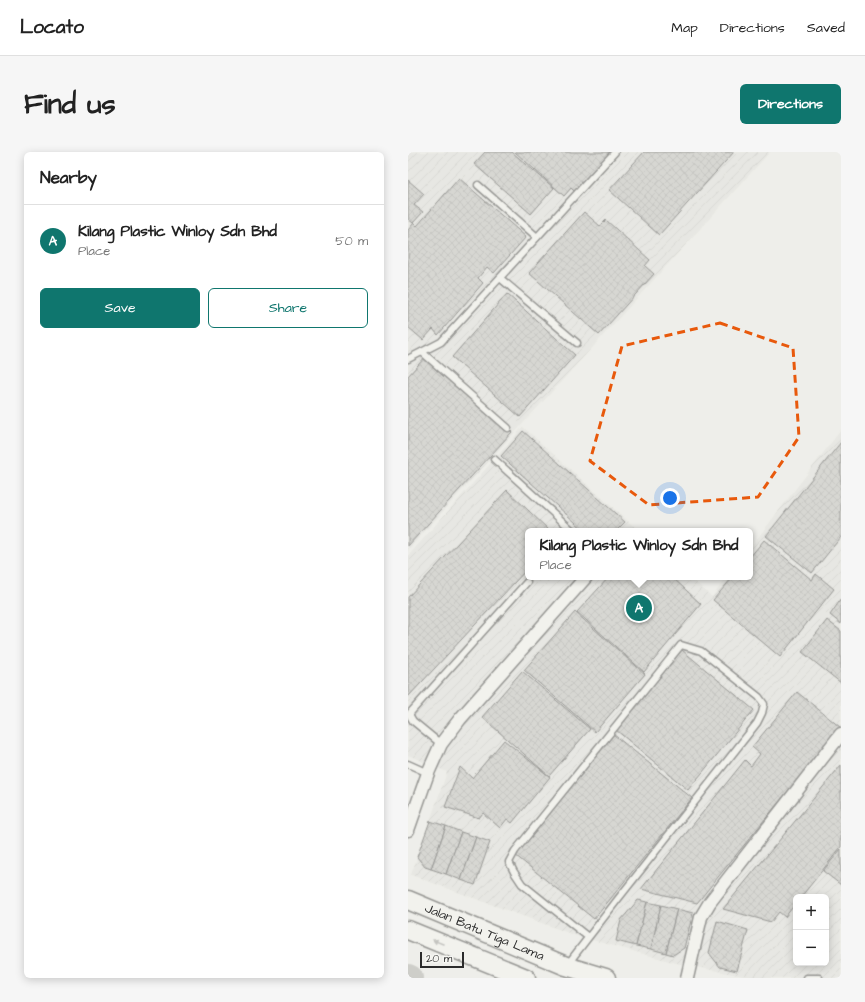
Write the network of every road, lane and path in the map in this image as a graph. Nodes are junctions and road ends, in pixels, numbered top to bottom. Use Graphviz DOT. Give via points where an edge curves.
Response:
graph roads {
  1 [pos="615,152"];
  2 [pos="478,185"];
  3 [pos="537,237"];
  4 [pos="500,278"];
  5 [pos="577,343"];
  6 [pos="422,352"];
  7 [pos="408,359"];
  8 [pos="508,428"];
  9 [pos="494,459"];
  10 [pos="570,528"];
  11 [pos="583,580"];
  12 [pos="527,582"];
  13 [pos="410,723"];
  14 [pos="841,734"];
  15 [pos="441,744"];
  16 [pos="408,764"];
  17 [pos="428,773"];
  18 [pos="408,830"];
  19 [pos="408,900"];
  20 [pos="408,930"];
  21 [pos="588,937"];
  22 [pos="566,966"];
  23 [pos="503,974"];
  24 [pos="526,978"];
  25 [pos="606,978"];
  26 [pos="687,978"];
  27 [pos="807,978"];
  28 [pos="819,978"];
  1 -- 3 [label="lane"];
  2 -- 3 [label="lane"];
  3 -- 4 [label="lane"];
  4 -- 5 [label="lane"];
  4 -- 6 [label="lane" via="441,342"];
  6 -- 7 [label="lane"];
  6 -- 8 [label="lane"];
  9 -- 10 [label="lane"];
  11 -- 15 [label="street" via="460,719"];
  12 -- 13 [label="lane" via="410,713"];
  13 -- 15 [label="lane"];
  14 -- 26 [label="street" via="700,917"];
  15 -- 17 [label="street"];
  16 -- 17 [label="lane"];
  17 -- 18 [label="street"];
  19 -- 22 [label="main road, Jalan Batu Tiga Lama"];
  23 -- 20 [label="main road, Jalan Batu Tiga Lama, one-way"];
  21 -- 21 [label="lane" via="522,884 509,862 515,851 681,645 701,651 759,697 764,704 762,713 757,723"];
  21 -- 22 [label="lane"];
  22 -- 25 [label="main road, Jalan Batu Tiga Lama"];
  23 -- 24 [label="main road, Jalan Batu Tiga Lama"];
  27 -- 28 [label="lane"];
}
